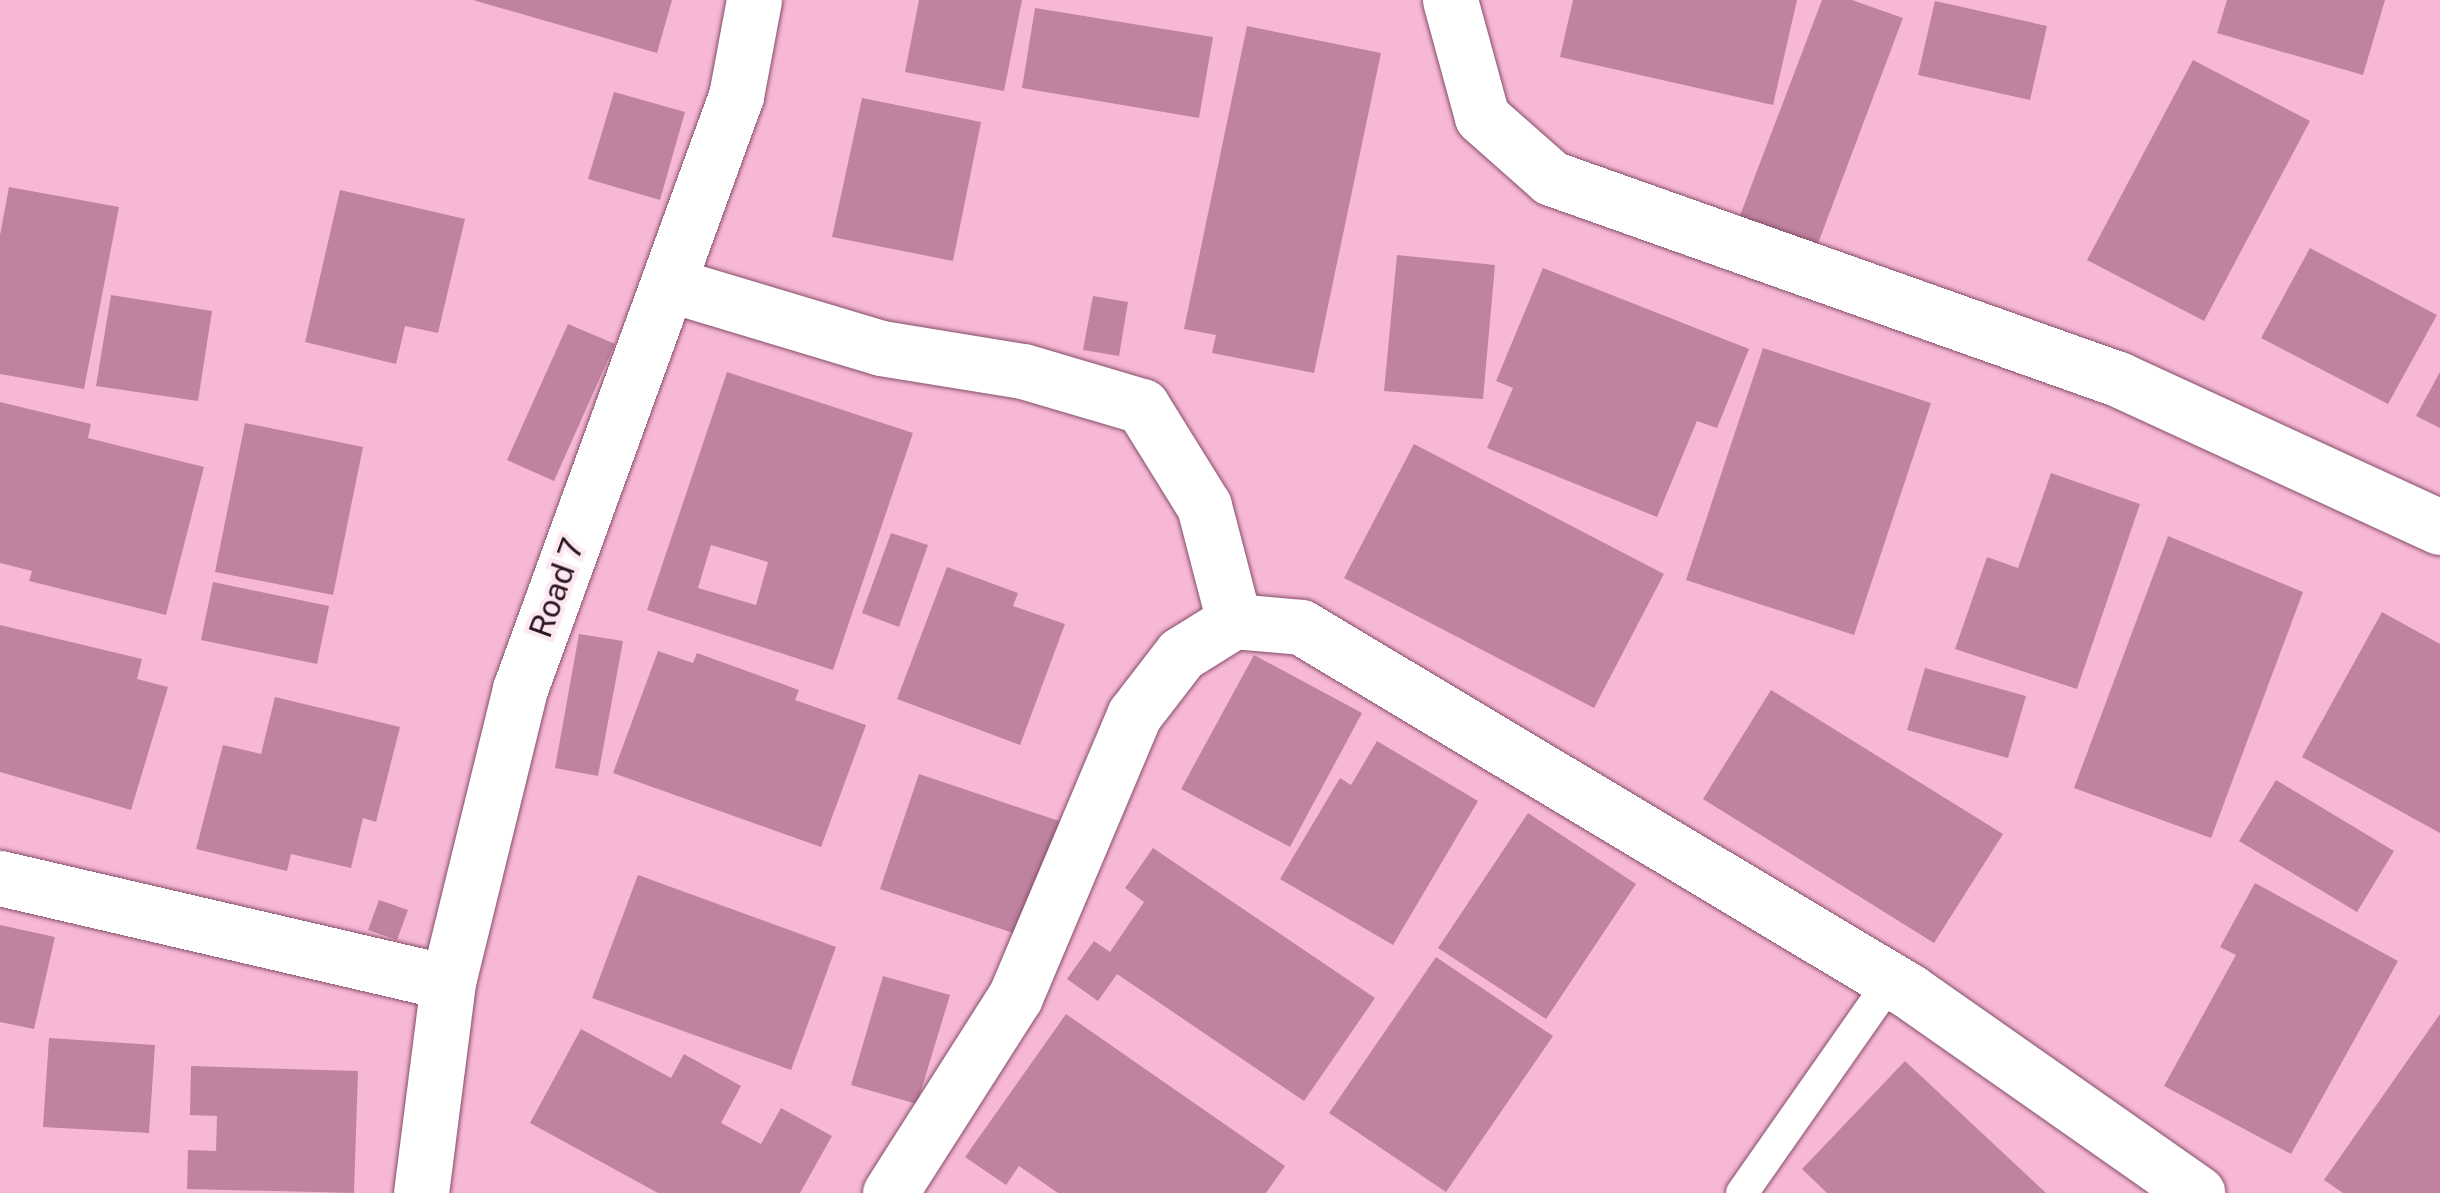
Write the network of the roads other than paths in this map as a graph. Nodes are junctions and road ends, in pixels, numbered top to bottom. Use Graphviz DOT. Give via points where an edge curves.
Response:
graph roads {
  1 [pos="754,0"];
  2 [pos="1450,0"];
  3 [pos="668,284"];
  4 [pos="2440,528"];
  5 [pos="1234,621"];
  6 [pos="0,878"];
  7 [pos="1890,980"];
  8 [pos="448,982"];
  9 [pos="422,1193"];
  10 [pos="890,1193"];
  11 [pos="1742,1193"];
  12 [pos="2197,1193"];
  1 -- 3 [label="street, Road 7" via="736,96"];
  2 -- 4 [label="street" via="1482,117 1551,178 2118,379"];
  3 -- 5 [label="street" via="881,348 1023,371 1142,406 1204,506"];
  3 -- 8 [label="street, Road 7" via="520,689"];
  5 -- 7 [label="street" via="1301,627"];
  5 -- 10 [label="street" via="1181,654 1134,716 1014,997"];
  6 -- 8 [label="street"];
  7 -- 11 [label="lane"];
  7 -- 12 [label="street"];
  8 -- 9 [label="street, Road 7"];
}
